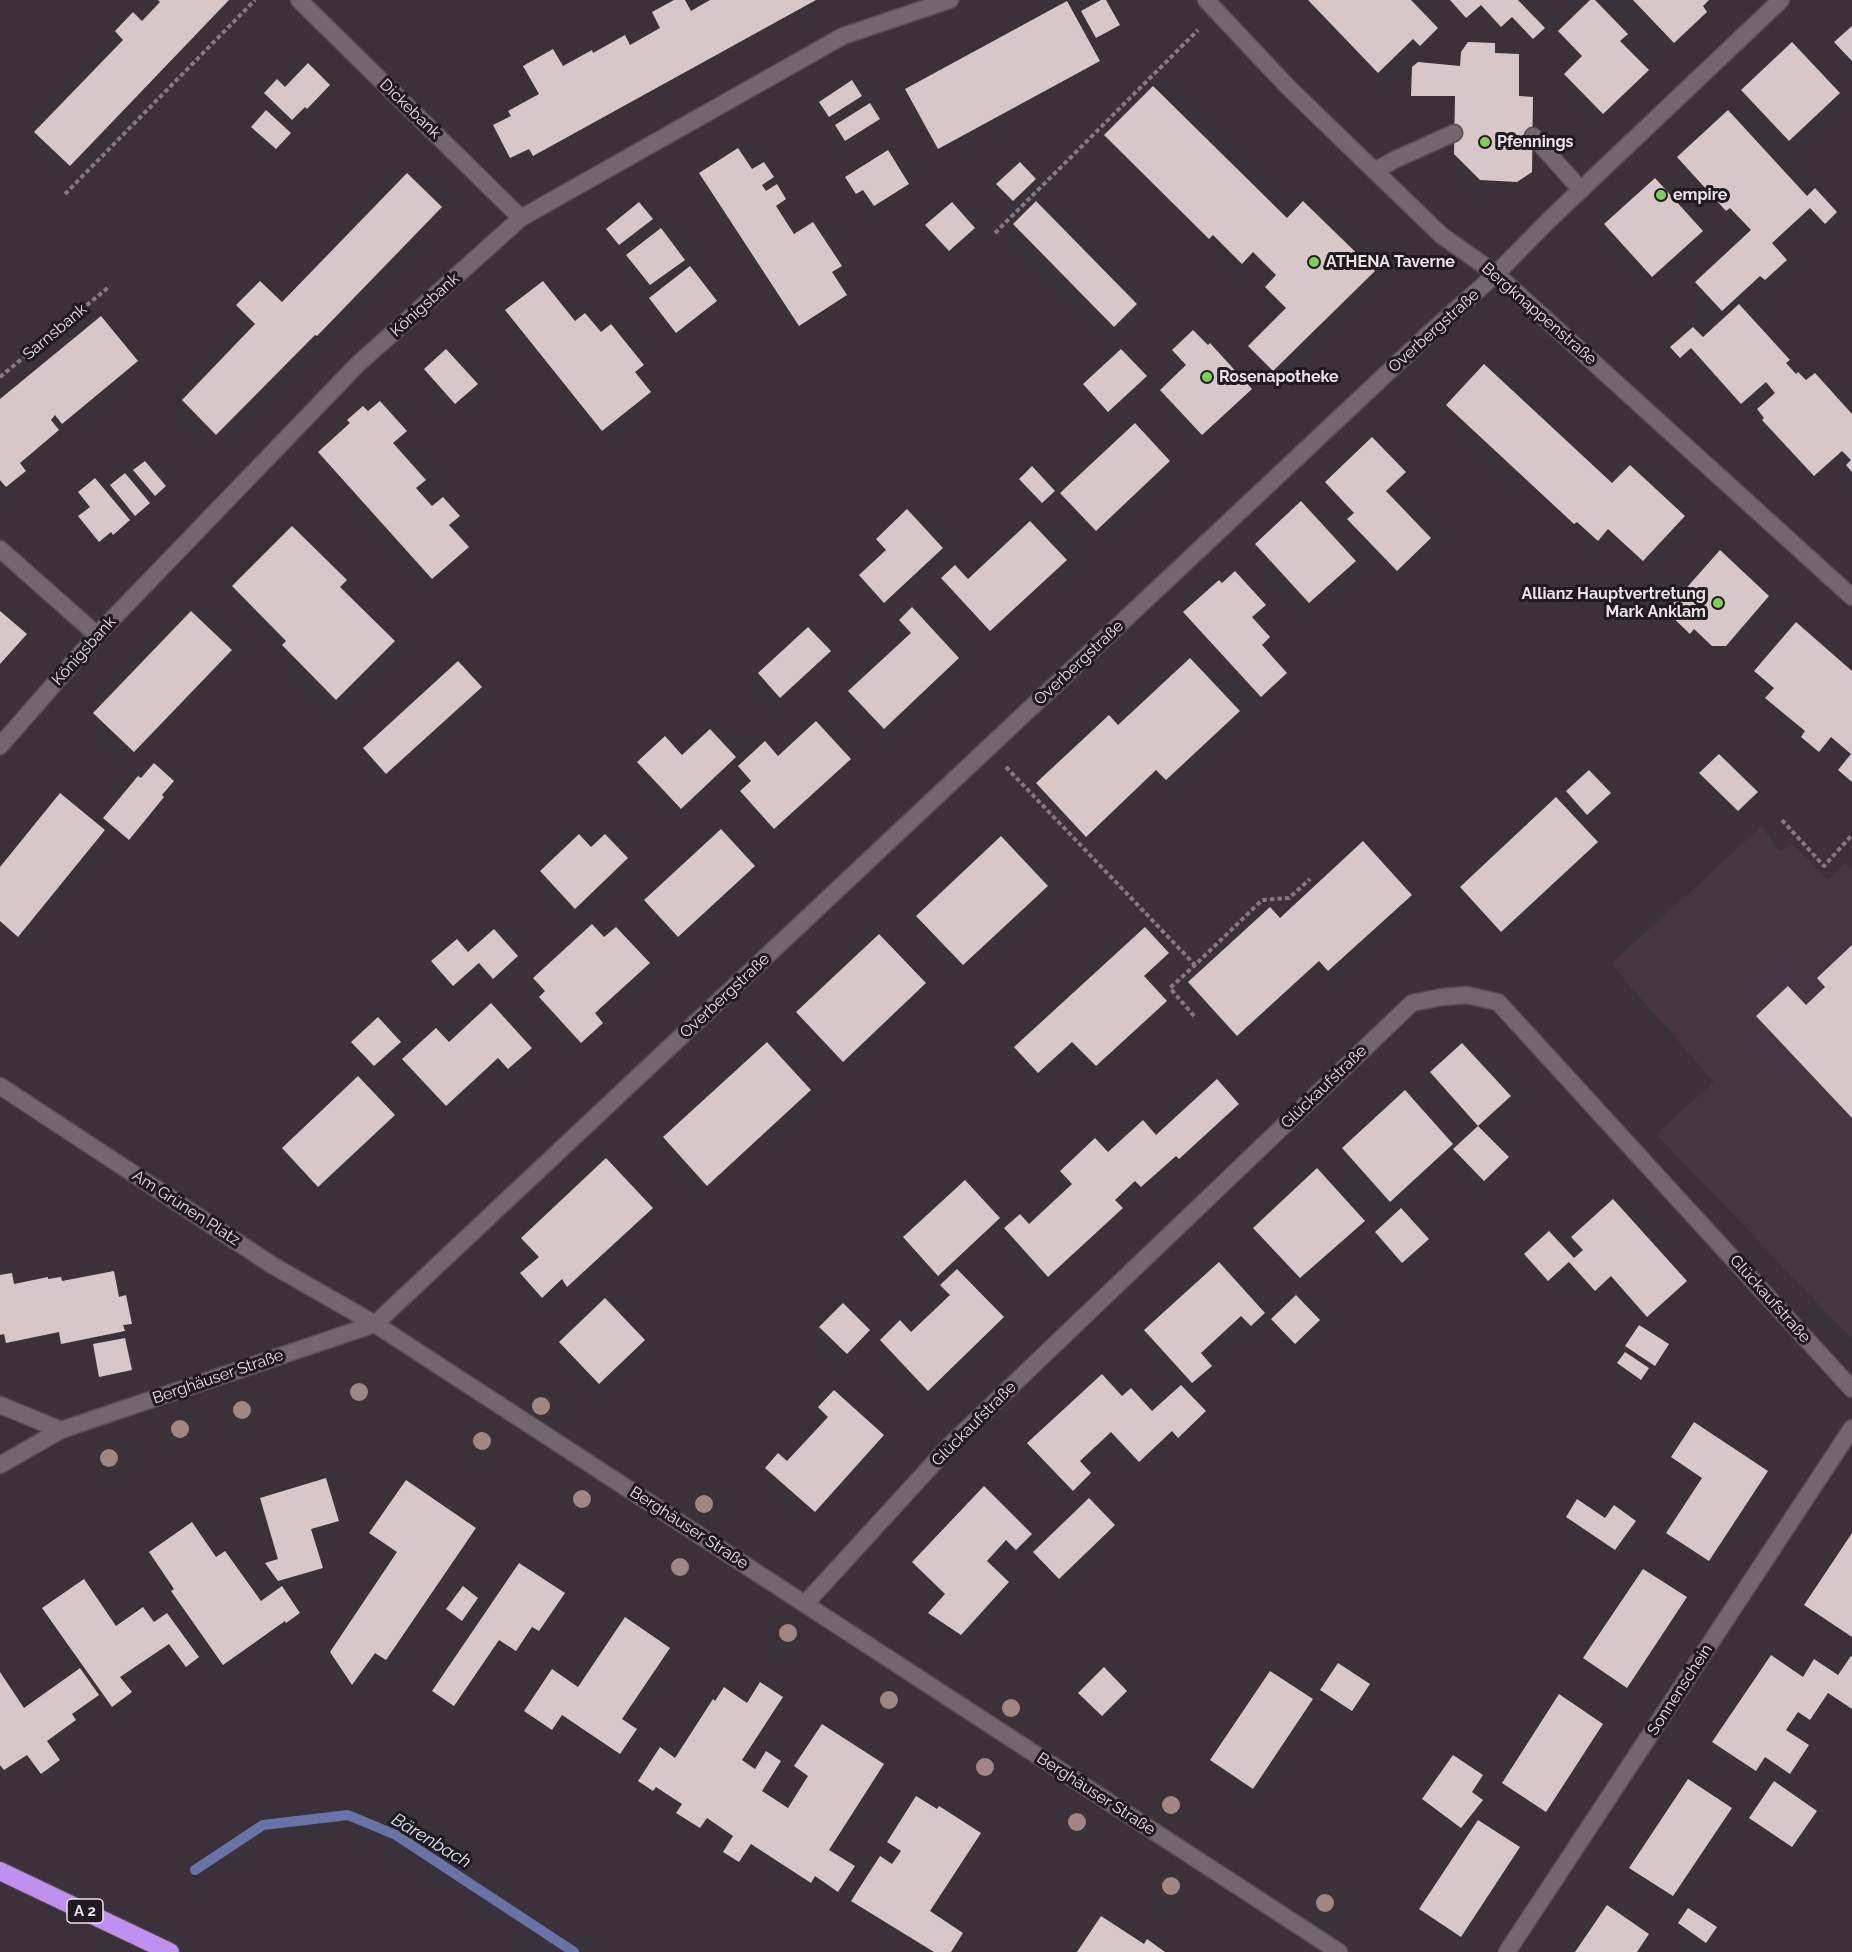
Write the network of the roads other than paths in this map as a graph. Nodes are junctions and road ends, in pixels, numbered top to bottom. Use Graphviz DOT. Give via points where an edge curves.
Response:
graph roads {
  1 [pos="299,0"];
  2 [pos="950,0"];
  3 [pos="1781,0"];
  4 [pos="1211,6"];
  5 [pos="1454,134"];
  6 [pos="1533,136"];
  7 [pos="1375,171"];
  8 [pos="1581,190"];
  9 [pos="522,218"];
  10 [pos="1496,274"];
  11 [pos="0,549"];
  12 [pos="1852,597"];
  13 [pos="97,635"];
  14 [pos="0,746"];
  15 [pos="0,1086"];
  16 [pos="375,1324"];
  17 [pos="1852,1389"];
  18 [pos="0,1404"];
  19 [pos="1852,1428"];
  20 [pos="61,1430"];
  21 [pos="0,1465"];
  22 [pos="805,1604"];
  23 [pos="0,1871"];
  24 [pos="170,1952"];
  25 [pos="1339,1952"];
  26 [pos="1507,1952"];
  1 -- 9 [label="street, Dickebank"];
  2 -- 9 [label="street, Königsbank" via="843,36"];
  3 -- 8 [label="street, Overbergstraße"];
  4 -- 7 [label="street, Bergknappenstraße"];
  5 -- 7 [label="street"];
  6 -- 8 [label="street"];
  7 -- 10 [label="street, Bergknappenstraße" via="1442,235"];
  8 -- 10 [label="street, Overbergstraße"];
  9 -- 13 [label="street, Königsbank" via="358,364"];
  10 -- 12 [label="street, Bergknappenstraße"];
  10 -- 16 [label="street, Overbergstraße"];
  11 -- 13 [label="street"];
  13 -- 14 [label="street, Königsbank"];
  15 -- 16 [label="street, Am Grünen Platz" via="272,1265"];
  16 -- 20 [label="street, Berghäuser Straße"];
  16 -- 22 [label="street, Berghäuser Straße"];
  17 -- 22 [label="street, Glückaufstraße" via="1498,1002 1467,995 1412,1003 954,1442"];
  18 -- 20 [label="street"];
  19 -- 26 [label="street, Sonnenschein"];
  20 -- 21 [label="street, Berghäuser Straße"];
  22 -- 25 [label="street, Berghäuser Straße"];
  23 -- 24 [label="highway, A 2"];
}
